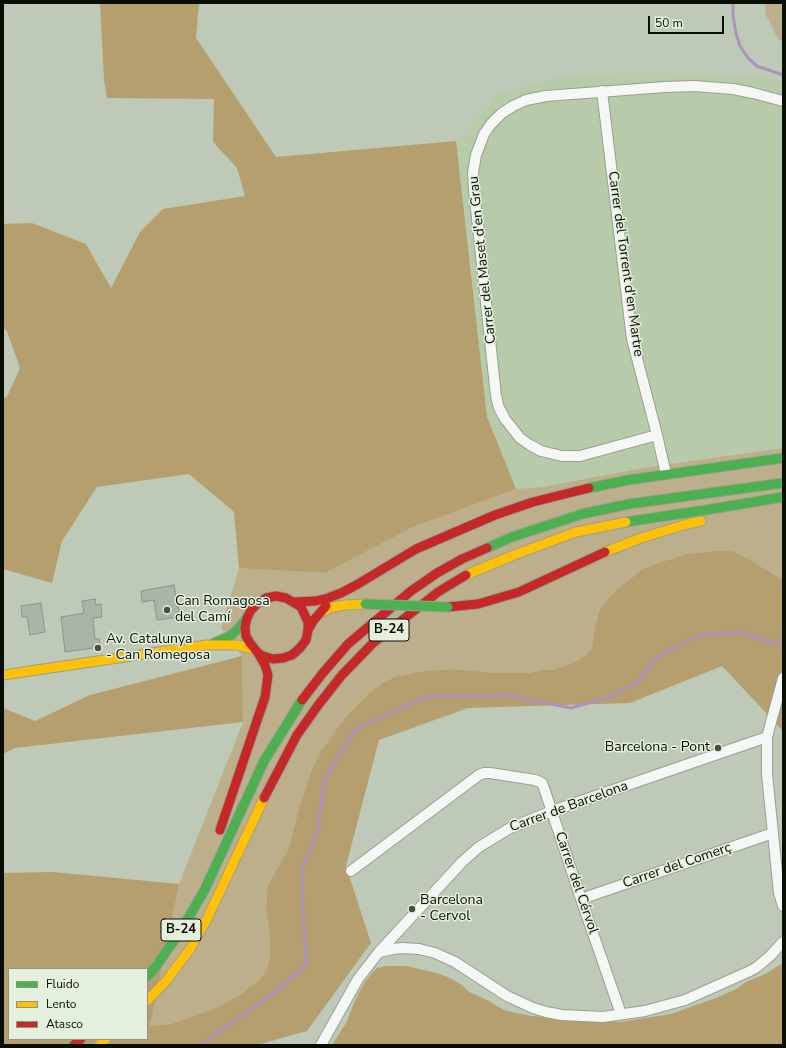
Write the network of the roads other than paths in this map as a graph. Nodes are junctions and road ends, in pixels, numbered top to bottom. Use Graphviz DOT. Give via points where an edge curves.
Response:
graph roads {
  1 [pos="602,91"];
  2 [pos="783,100"];
  3 [pos="657,435"];
  4 [pos="783,458"];
  5 [pos="666,474"];
  6 [pos="783,483"];
  7 [pos="781,497"];
  8 [pos="721,516"];
  9 [pos="708,520"];
  10 [pos="341,593"];
  11 [pos="294,602"];
  12 [pos="320,613"];
  13 [pos="247,618"];
  14 [pos="308,630"];
  15 [pos="206,645"];
  16 [pos="256,651"];
  17 [pos="3,675"];
  18 [pos="783,678"];
  19 [pos="767,738"];
  20 [pos="552,811"];
  21 [pos="773,833"];
  22 [pos="351,871"];
  23 [pos="205,889"];
  24 [pos="581,899"];
  25 [pos="783,906"];
  26 [pos="783,942"];
  27 [pos="379,952"];
  28 [pos="148,975"];
  29 [pos="148,1000"];
  30 [pos="621,1014"];
  31 [pos="321,1045"];
  1 -- 2 [label="street, Carrer del Maset d'en Grau" via="694,86 753,93"];
  1 -- 3 [label="street, Carrer del Torrent d'en Martre" via="632,339"];
  1 -- 3 [label="street, Carrer del Maset d'en Grau" via="546,96 513,106 491,124 476,155 474,190 496,396 505,419 520,438 550,454 580,456"];
  3 -- 5 [label="street"];
  4 -- 5 [label="main road"];
  5 -- 10 [label="main road" via="571,492 512,509 416,549"];
  6 -- 23 [label="main road, B-24" via="630,504 582,514 512,537 462,559 411,591 348,644 300,702 264,761"];
  7 -- 8 [label="main road"];
  7 -- 29 [label="main road, B-24" via="576,532 466,575 409,614 373,644 342,675 298,735 272,782 207,919 190,949"];
  9 -- 12 [label="main road, bridge" via="648,536 602,553 519,592 478,604 448,608 346,605"];
  10 -- 11 [label="main road" via="316,601"];
  10 -- 12 [label="main road"];
  11 -- 13 [label="main road" via="276,596 266,598 254,606"];
  11 -- 14 [label="main road" via="305,614"];
  12 -- 14 [label="main road"];
  13 -- 15 [label="main road" via="230,636"];
  13 -- 16 [label="main road" via="246,636"];
  14 -- 16 [label="main road" via="306,640 292,655 273,659"];
  15 -- 16 [label="main road" via="236,645"];
  15 -- 17 [label="main road"];
  16 -- 23 [label="main road" via="268,675 265,697 208,866"];
  18 -- 19 [label="street"];
  19 -- 20 [label="street, Carrer de Barcelona"];
  19 -- 21 [label="street" via="767,774"];
  20 -- 22 [label="street, Carrer del Cérvol" via="540,782 497,774 479,774"];
  20 -- 24 [label="street, Carrer del Cérvol"];
  20 -- 27 [label="street, Carrer de Barcelona" via="510,828 480,847 462,862"];
  21 -- 24 [label="street, Carrer del Comerç"];
  21 -- 25 [label="street" via="779,893"];
  23 -- 28 [label="main road, B-24" via="182,929"];
  24 -- 30 [label="street, Carrer del Cérvol"];
  26 -- 30 [label="street" via="757,967 685,1000 645,1011"];
  27 -- 30 [label="street" via="402,948 435,953 455,962 520,1003 546,1012 603,1017"];
  27 -- 31 [label="street, Carrer de Barcelona" via="358,979"];
}
